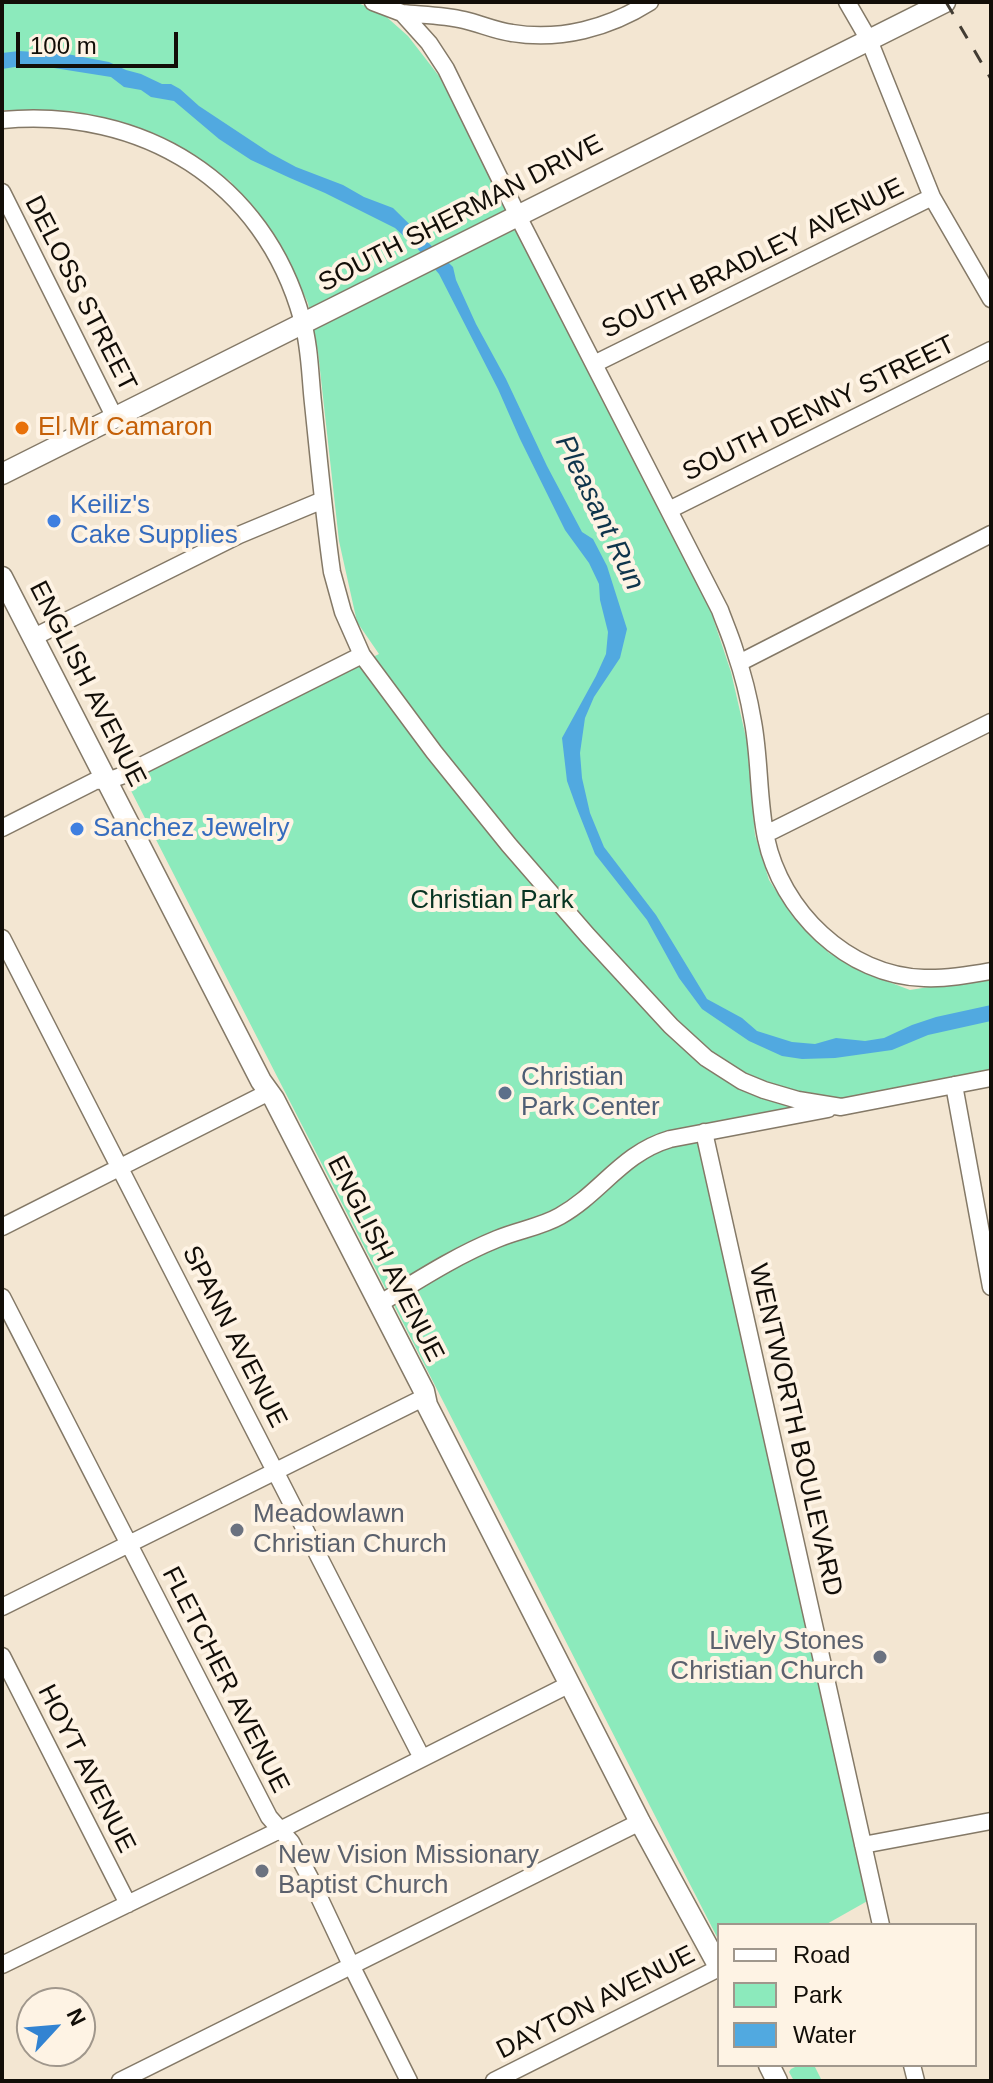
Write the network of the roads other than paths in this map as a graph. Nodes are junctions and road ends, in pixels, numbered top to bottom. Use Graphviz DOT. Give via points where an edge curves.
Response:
graph roads {
  1 [pos="373,2"];
  2 [pos="650,2"];
  3 [pos="847,2"];
  4 [pos="945,2"];
  5 [pos="402,13"];
  6 [pos="869,40"];
  7 [pos="2,120"];
  8 [pos="2,192"];
  9 [pos="932,197"];
  10 [pos="518,215"];
  11 [pos="991,299"];
  12 [pos="303,323"];
  13 [pos="991,350"];
  14 [pos="594,364"];
  15 [pos="115,418"];
  16 [pos="2,474"];
  17 [pos="323,500"];
  18 [pos="669,510"];
  19 [pos="991,534"];
  20 [pos="2,577"];
  21 [pos="34,637"];
  22 [pos="362,655"];
  23 [pos="739,663"];
  24 [pos="991,722"];
  25 [pos="107,780"];
  26 [pos="2,828"];
  27 [pos="766,834"];
  28 [pos="2,938"];
  29 [pos="991,971"];
  30 [pos="991,1078"];
  31 [pos="954,1085"];
  32 [pos="269,1092"];
  33 [pos="841,1107"];
  34 [pos="704,1132"];
  35 [pos="119,1167"];
  36 [pos="2,1227"];
  37 [pos="991,1287"];
  38 [pos="2,1297"];
  39 [pos="379,1304"];
  40 [pos="425,1397"];
  41 [pos="276,1472"];
  42 [pos="129,1544"];
  43 [pos="2,1607"];
  44 [pos="2,1656"];
  45 [pos="570,1684"];
  46 [pos="422,1758"];
  47 [pos="991,1821"];
  48 [pos="640,1822"];
  49 [pos="278,1830"];
  50 [pos="863,1845"];
  51 [pos="128,1904"];
  52 [pos="881,1923"];
  53 [pos="717,1963"];
  54 [pos="2,1965"];
  55 [pos="352,1967"];
  56 [pos="717,1968"];
  57 [pos="120,2081"];
  58 [pos="409,2081"];
  59 [pos="494,2081"];
  1 -- 5 [label="street"];
  2 -- 5 [label="street" via="607,24 559,35 514,34 463,20"];
  3 -- 6 [label="street"];
  4 -- 6 [label="main road, SOUTH SHERMAN DRIVE"];
  5 -- 10 [label="street" via="446,69"];
  6 -- 9 [label="street"];
  6 -- 10 [label="main road, SOUTH SHERMAN DRIVE"];
  7 -- 12 [label="street" via="42,118 101,125 135,134 184,158 228,192 261,230 283,267"];
  8 -- 15 [label="street, DELOSS STREET"];
  9 -- 11 [label="street"];
  9 -- 14 [label="street, SOUTH BRADLEY AVENUE"];
  10 -- 12 [label="main road, SOUTH SHERMAN DRIVE"];
  10 -- 14 [label="street"];
  12 -- 15 [label="main road, SOUTH SHERMAN DRIVE"];
  12 -- 17 [label="street"];
  13 -- 18 [label="street, SOUTH DENNY STREET"];
  14 -- 18 [label="street"];
  15 -- 16 [label="main road, SOUTH SHERMAN DRIVE"];
  17 -- 21 [label="street" via="239,535"];
  17 -- 22 [label="street" via="335,587"];
  18 -- 23 [label="street" via="720,610"];
  19 -- 23 [label="street"];
  20 -- 21 [label="main road, ENGLISH AVENUE"];
  21 -- 25 [label="main road, ENGLISH AVENUE"];
  22 -- 25 [label="street"];
  22 -- 33 [label="street" via="528,868 671,1026 742,1081 798,1100"];
  23 -- 27 [label="street" via="756,741"];
  24 -- 27 [label="street"];
  25 -- 26 [label="street" via="95,781"];
  25 -- 32 [label="main road, ENGLISH AVENUE"];
  27 -- 29 [label="street" via="784,887 801,912 853,957 920,978"];
  28 -- 35 [label="street, SPANN AVENUE"];
  30 -- 31 [label="street"];
  31 -- 33 [label="street"];
  31 -- 37 [label="street"];
  32 -- 35 [label="street"];
  32 -- 39 [label="main road, ENGLISH AVENUE"];
  33 -- 34 [label="street"];
  34 -- 39 [label="street" via="645,1148 556,1218 477,1248"];
  34 -- 50 [label="street, WENTWORTH BOULEVARD"];
  35 -- 36 [label="street"];
  35 -- 41 [label="street, SPANN AVENUE"];
  38 -- 42 [label="street, FLETCHER AVENUE"];
  39 -- 40 [label="main road, ENGLISH AVENUE"];
  40 -- 41 [label="street"];
  40 -- 45 [label="main road, ENGLISH AVENUE"];
  41 -- 42 [label="street"];
  41 -- 46 [label="street, SPANN AVENUE"];
  42 -- 43 [label="street"];
  42 -- 49 [label="street, FLETCHER AVENUE"];
  44 -- 51 [label="street, HOYT AVENUE"];
  45 -- 46 [label="street"];
  45 -- 48 [label="main road, ENGLISH AVENUE"];
  46 -- 49 [label="street"];
  47 -- 50 [label="street"];
  48 -- 53 [label="main road, ENGLISH AVENUE"];
  48 -- 55 [label="street"];
  49 -- 51 [label="street"];
  49 -- 55 [label="street, FLETCHER AVENUE" via="291,1842 314,1884"];
  50 -- 52 [label="street, WENTWORTH BOULEVARD"];
  51 -- 54 [label="street"];
  55 -- 57 [label="street"];
  55 -- 58 [label="street, FLETCHER AVENUE"];
  56 -- 59 [label="street, DAYTON AVENUE"];
}
